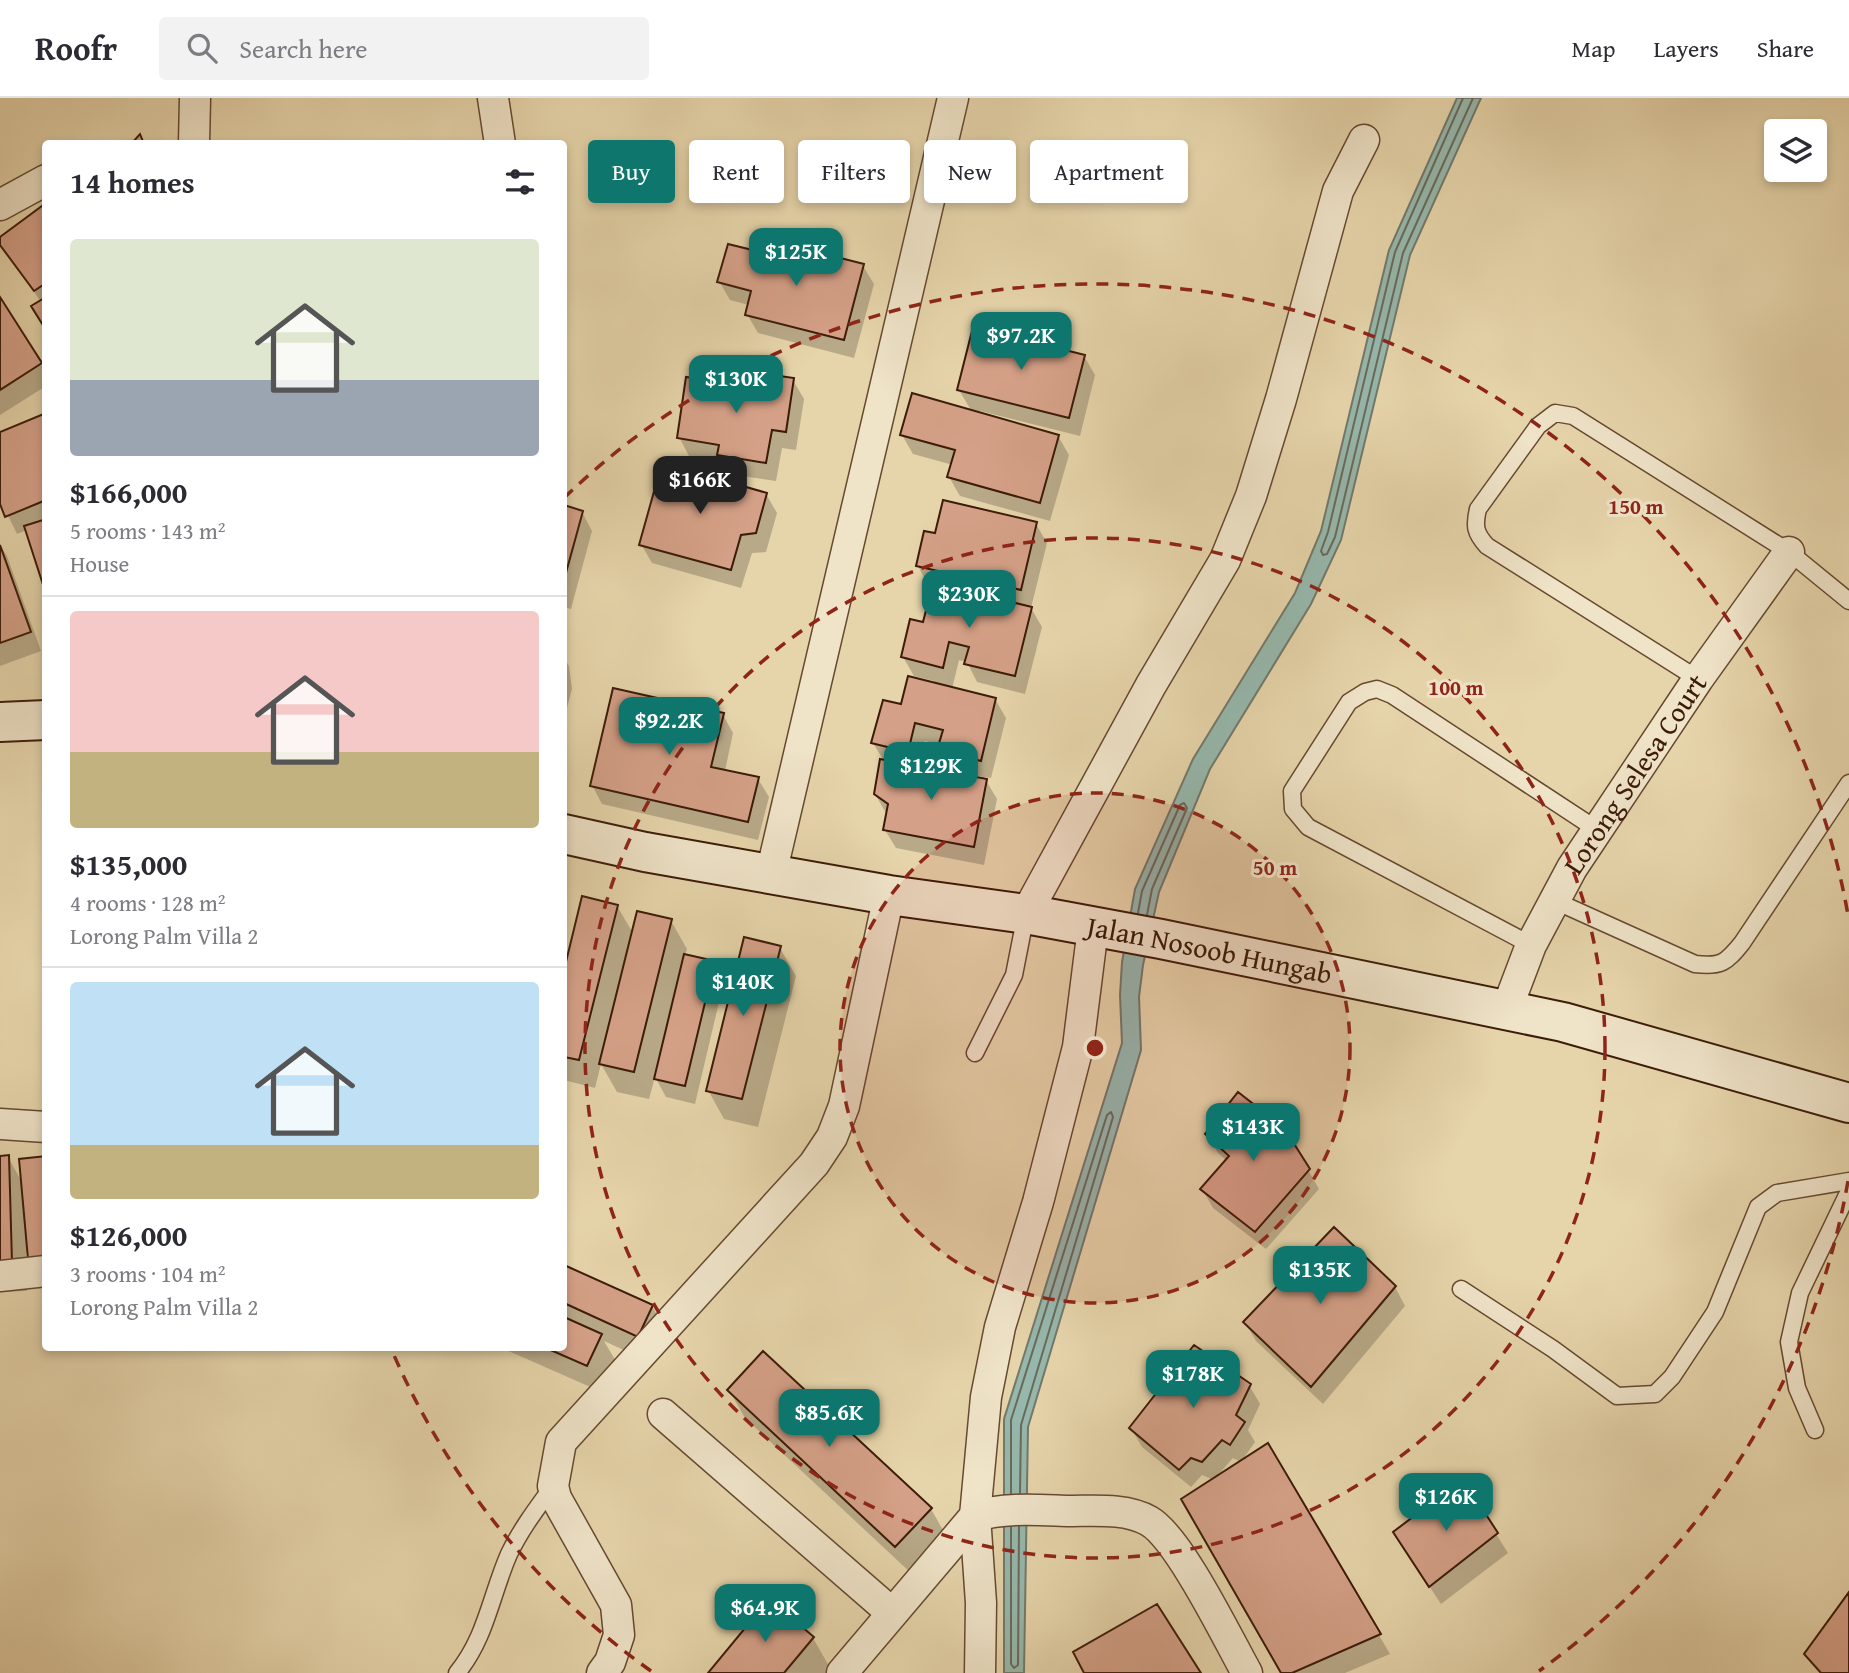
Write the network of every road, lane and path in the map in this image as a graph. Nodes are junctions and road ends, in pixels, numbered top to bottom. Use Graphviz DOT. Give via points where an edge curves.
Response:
graph roads {
  1 [pos="195,98"];
  2 [pos="494,98"];
  3 [pos="953,98"];
  4 [pos="194,140"];
  5 [pos="499,140"];
  6 [pos="1364,140"];
  7 [pos="42,182"];
  8 [pos="0,205"];
  9 [pos="1789,552"];
  10 [pos="1849,601"];
  11 [pos="1698,679"];
  12 [pos="42,720"];
  13 [pos="0,722"];
  14 [pos="1849,783"];
  15 [pos="1596,829"];
  16 [pos="567,836"];
  17 [pos="771,874"];
  18 [pos="889,895"];
  19 [pos="1553,900"];
  20 [pos="1026,914"];
  21 [pos="1102,930"];
  22 [pos="1531,944"];
  23 [pos="1506,1011"];
  24 [pos="975,1054"];
  25 [pos="1849,1103"];
  26 [pos="0,1125"];
  27 [pos="42,1127"];
  28 [pos="1849,1181"];
  29 [pos="1849,1191"];
  30 [pos="42,1271"];
  31 [pos="0,1276"];
  32 [pos="1461,1289"];
  33 [pos="663,1414"];
  34 [pos="1815,1430"];
  35 [pos="553,1486"];
  36 [pos="985,1513"];
  37 [pos="892,1614"];
  38 [pos="457,1673"];
  39 [pos="602,1673"];
  40 [pos="842,1673"];
  41 [pos="980,1673"];
  42 [pos="1247,1673"];
  1 -- 4 [label="street"];
  2 -- 5 [label="street"];
  3 -- 17 [label="street"];
  6 -- 20 [label="street" via="1338,191 1281,399 1251,496 1224,560"];
  7 -- 8 [label="street"];
  9 -- 10 [label="lane"];
  9 -- 11 [label="street, Lorong Selesa Court"];
  9 -- 11 [label="lane" via="1573,416 1555,413 1538,426 1478,509 1474,525 1488,546"];
  11 -- 15 [label="street, Lorong Selesa Court"];
  12 -- 13 [label="main road"];
  14 -- 19 [label="lane" via="1742,943 1722,964 1695,964"];
  15 -- 19 [label="street, Lorong Selesa Court"];
  15 -- 22 [label="lane" via="1377,689 1349,702 1292,791 1293,809 1308,827"];
  16 -- 17 [label="main road, Jalan Nosoob Hungab"];
  17 -- 18 [label="main road, Jalan Nosoob Hungab"];
  18 -- 20 [label="main road, Jalan Nosoob Hungab"];
  18 -- 35 [label="street" via="844,1106 832,1138 814,1164 561,1441"];
  19 -- 22 [label="street, Lorong Selesa Court"];
  20 -- 21 [label="main road, Jalan Nosoob Hungab"];
  20 -- 24 [label="lane" via="1014,975"];
  21 -- 23 [label="main road, Jalan Nosoob Hungab"];
  21 -- 36 [label="street" via="1078,1047 1000,1327 986,1397"];
  22 -- 23 [label="street, Lorong Selesa Court"];
  23 -- 25 [label="main road, Jalan Nosoob Hungab" via="1563,1022"];
  26 -- 27 [label="street"];
  28 -- 32 [label="lane" via="1777,1193 1758,1206 1714,1312 1672,1377 1655,1394 1617,1396"];
  29 -- 34 [label="lane" via="1800,1293 1788,1342 1797,1388"];
  30 -- 31 [label="street"];
  33 -- 37 [label="street"];
  35 -- 38 [label="lane" via="509,1556 471,1657"];
  35 -- 39 [label="street" via="616,1605 619,1635"];
  36 -- 37 [label="street"];
  36 -- 41 [label="street"];
  36 -- 42 [label="street" via="1112,1512 1150,1522 1180,1554"];
  37 -- 40 [label="street"];
}
